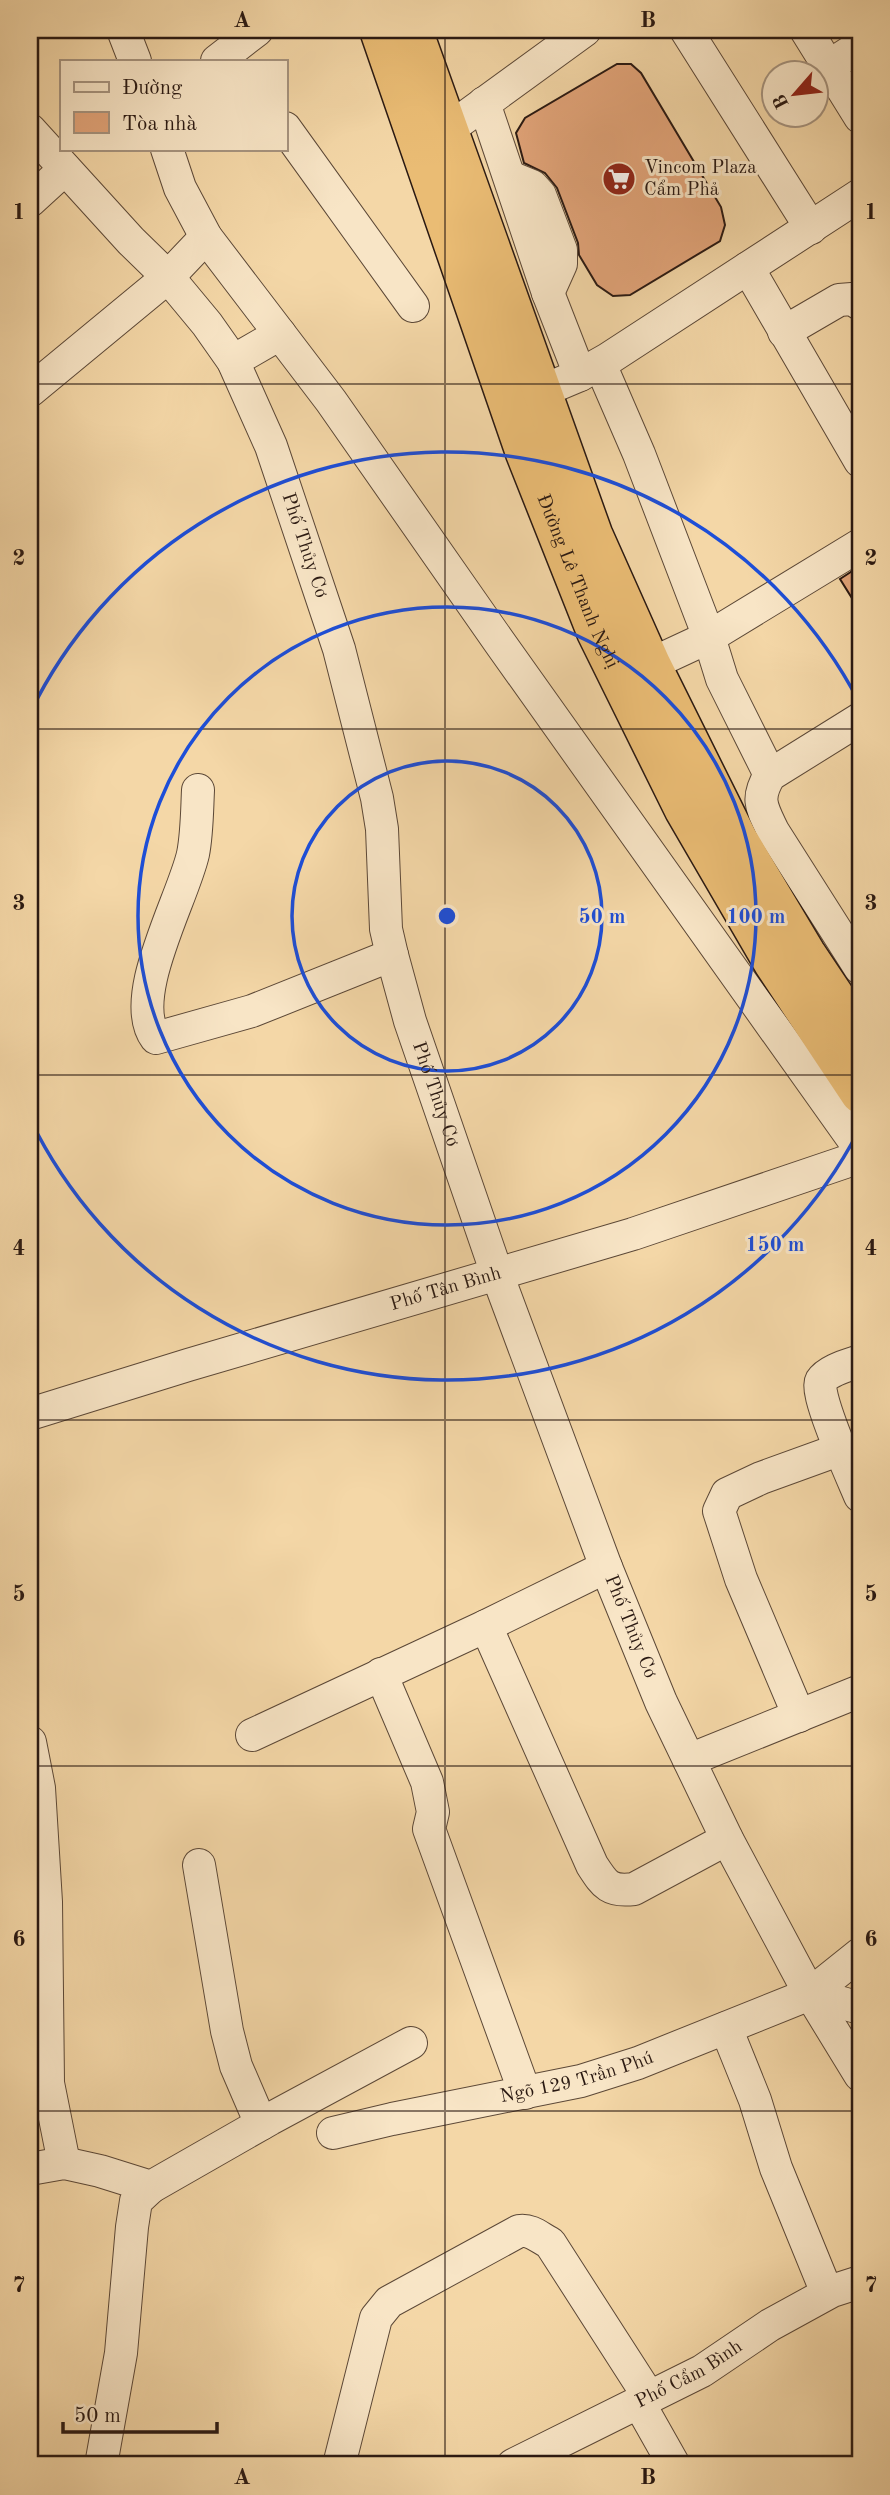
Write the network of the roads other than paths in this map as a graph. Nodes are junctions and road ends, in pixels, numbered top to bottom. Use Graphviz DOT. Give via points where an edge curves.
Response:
graph roads {
  1 [pos="123,30"];
  2 [pos="257,30"];
  3 [pos="379,30"];
  4 [pos="413,30"];
  5 [pos="585,30"];
  6 [pos="686,30"];
  7 [pos="806,30"];
  8 [pos="860,46"];
  9 [pos="228,58"];
  10 [pos="135,60"];
  11 [pos="825,60"];
  12 [pos="830,65"];
  13 [pos="830,68"];
  14 [pos="484,103"];
  15 [pos="860,117"];
  16 [pos="449,129"];
  17 [pos="30,130"];
  18 [pos="287,131"];
  19 [pos="167,150"];
  20 [pos="65,169"];
  21 [pos="860,195"];
  22 [pos="30,201"];
  23 [pos="811,228"];
  24 [pos="206,237"];
  25 [pos="748,268"];
  26 [pos="162,271"];
  27 [pos="123,304"];
  28 [pos="860,304"];
  29 [pos="413,306"];
  30 [pos="785,332"];
  31 [pos="280,334"];
  32 [pos="233,361"];
  33 [pos="590,370"];
  34 [pos="30,372"];
  35 [pos="30,391"];
  36 [pos="542,391"];
  37 [pos="860,461"];
  38 [pos="860,545"];
  39 [pos="709,637"];
  40 [pos="636,674"];
  41 [pos="860,719"];
  42 [pos="770,775"];
  43 [pos="198,790"];
  44 [pos="392,955"];
  45 [pos="860,968"];
  46 [pos="860,1034"];
  47 [pos="860,1094"];
  48 [pos="860,1149"];
  49 [pos="860,1157"];
  50 [pos="497,1274"];
  51 [pos="860,1361"];
  52 [pos="30,1414"];
  53 [pos="841,1449"];
  54 [pos="860,1496"];
  55 [pos="606,1567"];
  56 [pos="486,1626"];
  57 [pos="381,1674"];
  58 [pos="860,1690"];
  59 [pos="799,1716"];
  60 [pos="253,1735"];
  61 [pos="30,1742"];
  62 [pos="689,1760"];
  63 [pos="727,1839"];
  64 [pos="199,1865"];
  65 [pos="37,1876"];
  66 [pos="860,1954"];
  67 [pos="810,1994"];
  68 [pos="860,2008"];
  69 [pos="726,2028"];
  70 [pos="411,2043"];
  71 [pos="860,2075"];
  72 [pos="525,2092"];
  73 [pos="261,2124"];
  74 [pos="333,2133"];
  75 [pos="64,2163"];
  76 [pos="30,2169"];
  77 [pos="151,2187"];
  78 [pos="860,2282"];
  79 [pos="827,2293"];
  80 [pos="644,2400"];
  81 [pos="102,2465"];
  82 [pos="339,2465"];
  83 [pos="513,2465"];
  84 [pos="674,2465"];
  1 -- 10 [label="street"];
  2 -- 9 [label="street"];
  3 -- 40 [label="highway, Đường Lê Thanh Nghị" via="525,453 596,632"];
  4 -- 16 [label="highway, Đường Lê Thanh Nghị"];
  5 -- 14 [label="street"];
  6 -- 23 [label="street"];
  7 -- 11 [label="street"];
  8 -- 12 [label="street"];
  13 -- 15 [label="street"];
  14 -- 16 [label="street"];
  14 -- 33 [label="street" via="510,177 532,186 540,195 561,250 561,264 548,292"];
  16 -- 36 [label="highway, Đường Lê Thanh Nghị"];
  17 -- 20 [label="street, Phố Thủy Cơ"];
  18 -- 29 [label="street"];
  19 -- 24 [label="street" via="180,188"];
  20 -- 22 [label="street"];
  20 -- 26 [label="street, Phố Thủy Cơ"];
  21 -- 23 [label="street"];
  23 -- 25 [label="street"];
  24 -- 26 [label="street"];
  24 -- 31 [label="street"];
  25 -- 30 [label="street"];
  25 -- 33 [label="street"];
  26 -- 27 [label="street"];
  26 -- 32 [label="street, Phố Thủy Cơ"];
  27 -- 34 [label="street"];
  27 -- 35 [label="street"];
  28 -- 30 [label="street" via="839,300"];
  30 -- 37 [label="street"];
  31 -- 32 [label="street"];
  31 -- 48 [label="street"];
  32 -- 44 [label="street, Phố Thủy Cơ" via="271,446 339,649 377,798"];
  33 -- 36 [label="street"];
  33 -- 39 [label="street" via="639,454"];
  36 -- 40 [label="highway, Đường Lê Thanh Nghị"];
  38 -- 39 [label="street"];
  39 -- 40 [label="street"];
  39 -- 42 [label="street" via="722,678"];
  40 -- 46 [label="highway, Đường Lê Thanh Nghị"];
  40 -- 47 [label="highway, Đường Lê Thanh Nghị" via="684,810 773,963"];
  41 -- 42 [label="street"];
  42 -- 45 [label="street" via="760,797 763,811"];
  43 -- 44 [label="street" via="193,854 148,993 146,1014 156,1038 252,1011"];
  44 -- 50 [label="street, Phố Thủy Cơ" via="410,1021"];
  49 -- 50 [label="street, Phố Tân Bình" via="633,1234"];
  50 -- 52 [label="street, Phố Tân Bình"];
  50 -- 55 [label="street, Phố Thủy Cơ"];
  51 -- 53 [label="street" via="821,1382 824,1405"];
  53 -- 54 [label="street"];
  53 -- 59 [label="street" via="727,1494 719,1511 741,1579"];
  55 -- 56 [label="street"];
  55 -- 62 [label="street, Phố Thủy Cơ"];
  56 -- 57 [label="street"];
  56 -- 63 [label="street" via="604,1884 618,1891 634,1889"];
  57 -- 60 [label="street"];
  57 -- 72 [label="street" via="427,1782 433,1812 429,1829"];
  58 -- 59 [label="street"];
  59 -- 62 [label="street"];
  61 -- 65 [label="street" via="39,1788"];
  62 -- 63 [label="street, Phố Thủy Cơ"];
  63 -- 67 [label="street, Phố Thủy Cơ"];
  64 -- 73 [label="street" via="227,2031 236,2066"];
  65 -- 75 [label="street" via="48,2083"];
  66 -- 67 [label="street, Ngõ 129 Trần Phú"];
  67 -- 68 [label="street"];
  67 -- 69 [label="street, Ngõ 129 Trần Phú"];
  67 -- 71 [label="street, Phố Thủy Cơ"];
  69 -- 72 [label="street, Ngõ 129 Trần Phú" via="627,2067"];
  69 -- 79 [label="street"];
  70 -- 73 [label="street"];
  72 -- 74 [label="street, Ngõ 129 Trần Phú"];
  73 -- 77 [label="street"];
  75 -- 76 [label="street"];
  75 -- 77 [label="street"];
  77 -- 81 [label="street" via="136,2201 121,2353"];
  78 -- 79 [label="street, Phố Cẩm Bình"];
  79 -- 80 [label="street, Phố Cẩm Bình" via="702,2371"];
  80 -- 82 [label="street" via="550,2243 519,2231 389,2302 380,2312"];
  80 -- 83 [label="street, Phố Cẩm Bình"];
  80 -- 84 [label="street"];
}
